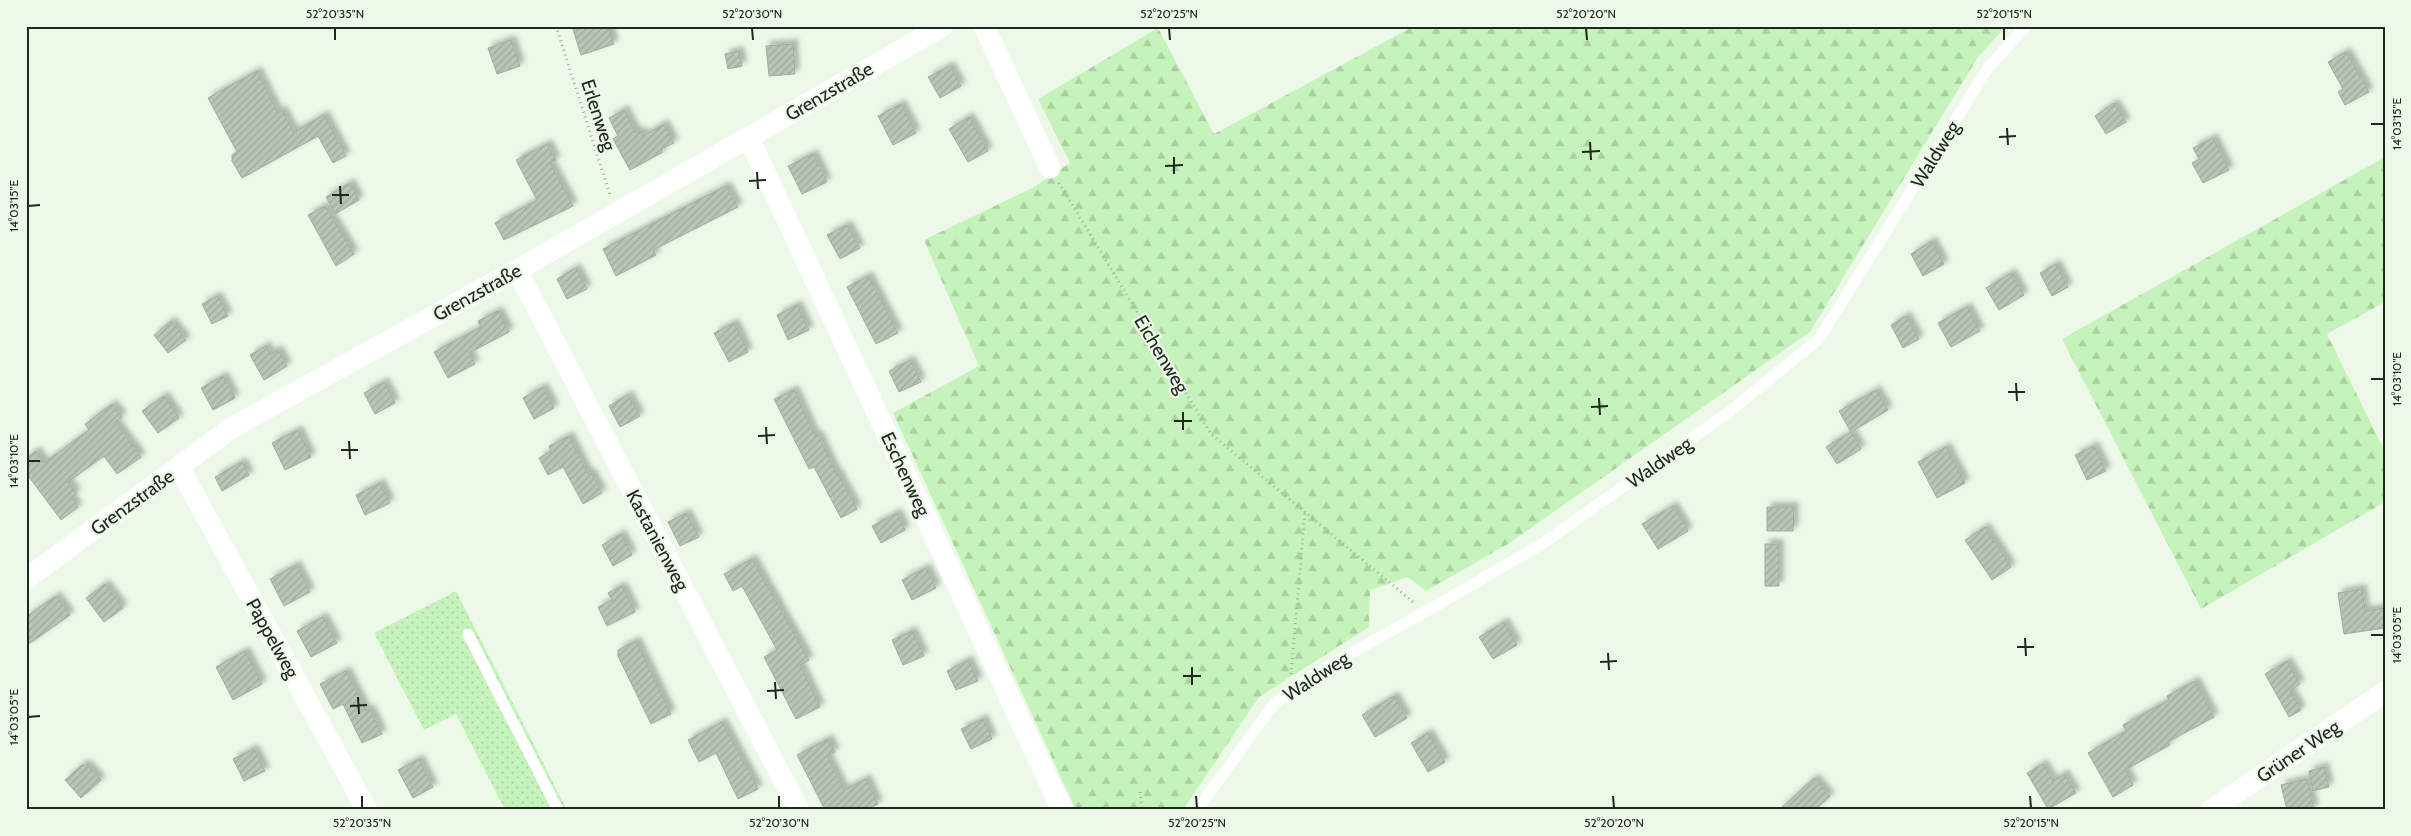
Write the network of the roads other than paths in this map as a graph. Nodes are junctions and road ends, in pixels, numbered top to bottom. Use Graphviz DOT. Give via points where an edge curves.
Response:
graph roads {
  1 [pos="943,26"];
  2 [pos="984,26"];
  3 [pos="2026,26"];
  4 [pos="749,138"];
  5 [pos="1050,168"];
  6 [pos="517,270"];
  7 [pos="179,467"];
  8 [pos="26,579"];
  9 [pos="468,634"];
  10 [pos="2385,692"];
  11 [pos="1202,803"];
  12 [pos="366,810"];
  13 [pos="558,810"];
  14 [pos="799,810"];
  15 [pos="1062,810"];
  16 [pos="2211,810"];
  1 -- 4 [label="street, Grenzstraße"];
  2 -- 5 [label="street"];
  3 -- 11 [label="lane, Waldweg" via="1988,68 1819,340 1729,412 1550,538 1316,673 1274,704"];
  4 -- 6 [label="street, Grenzstraße"];
  4 -- 15 [label="street, Eschenweg"];
  6 -- 7 [label="street, Grenzstraße" via="233,427"];
  6 -- 14 [label="street, Kastanienweg"];
  7 -- 8 [label="street, Grenzstraße"];
  7 -- 12 [label="street, Pappelweg"];
  9 -- 13 [label="lane"];
  10 -- 16 [label="street, Grüner Weg"];
}
